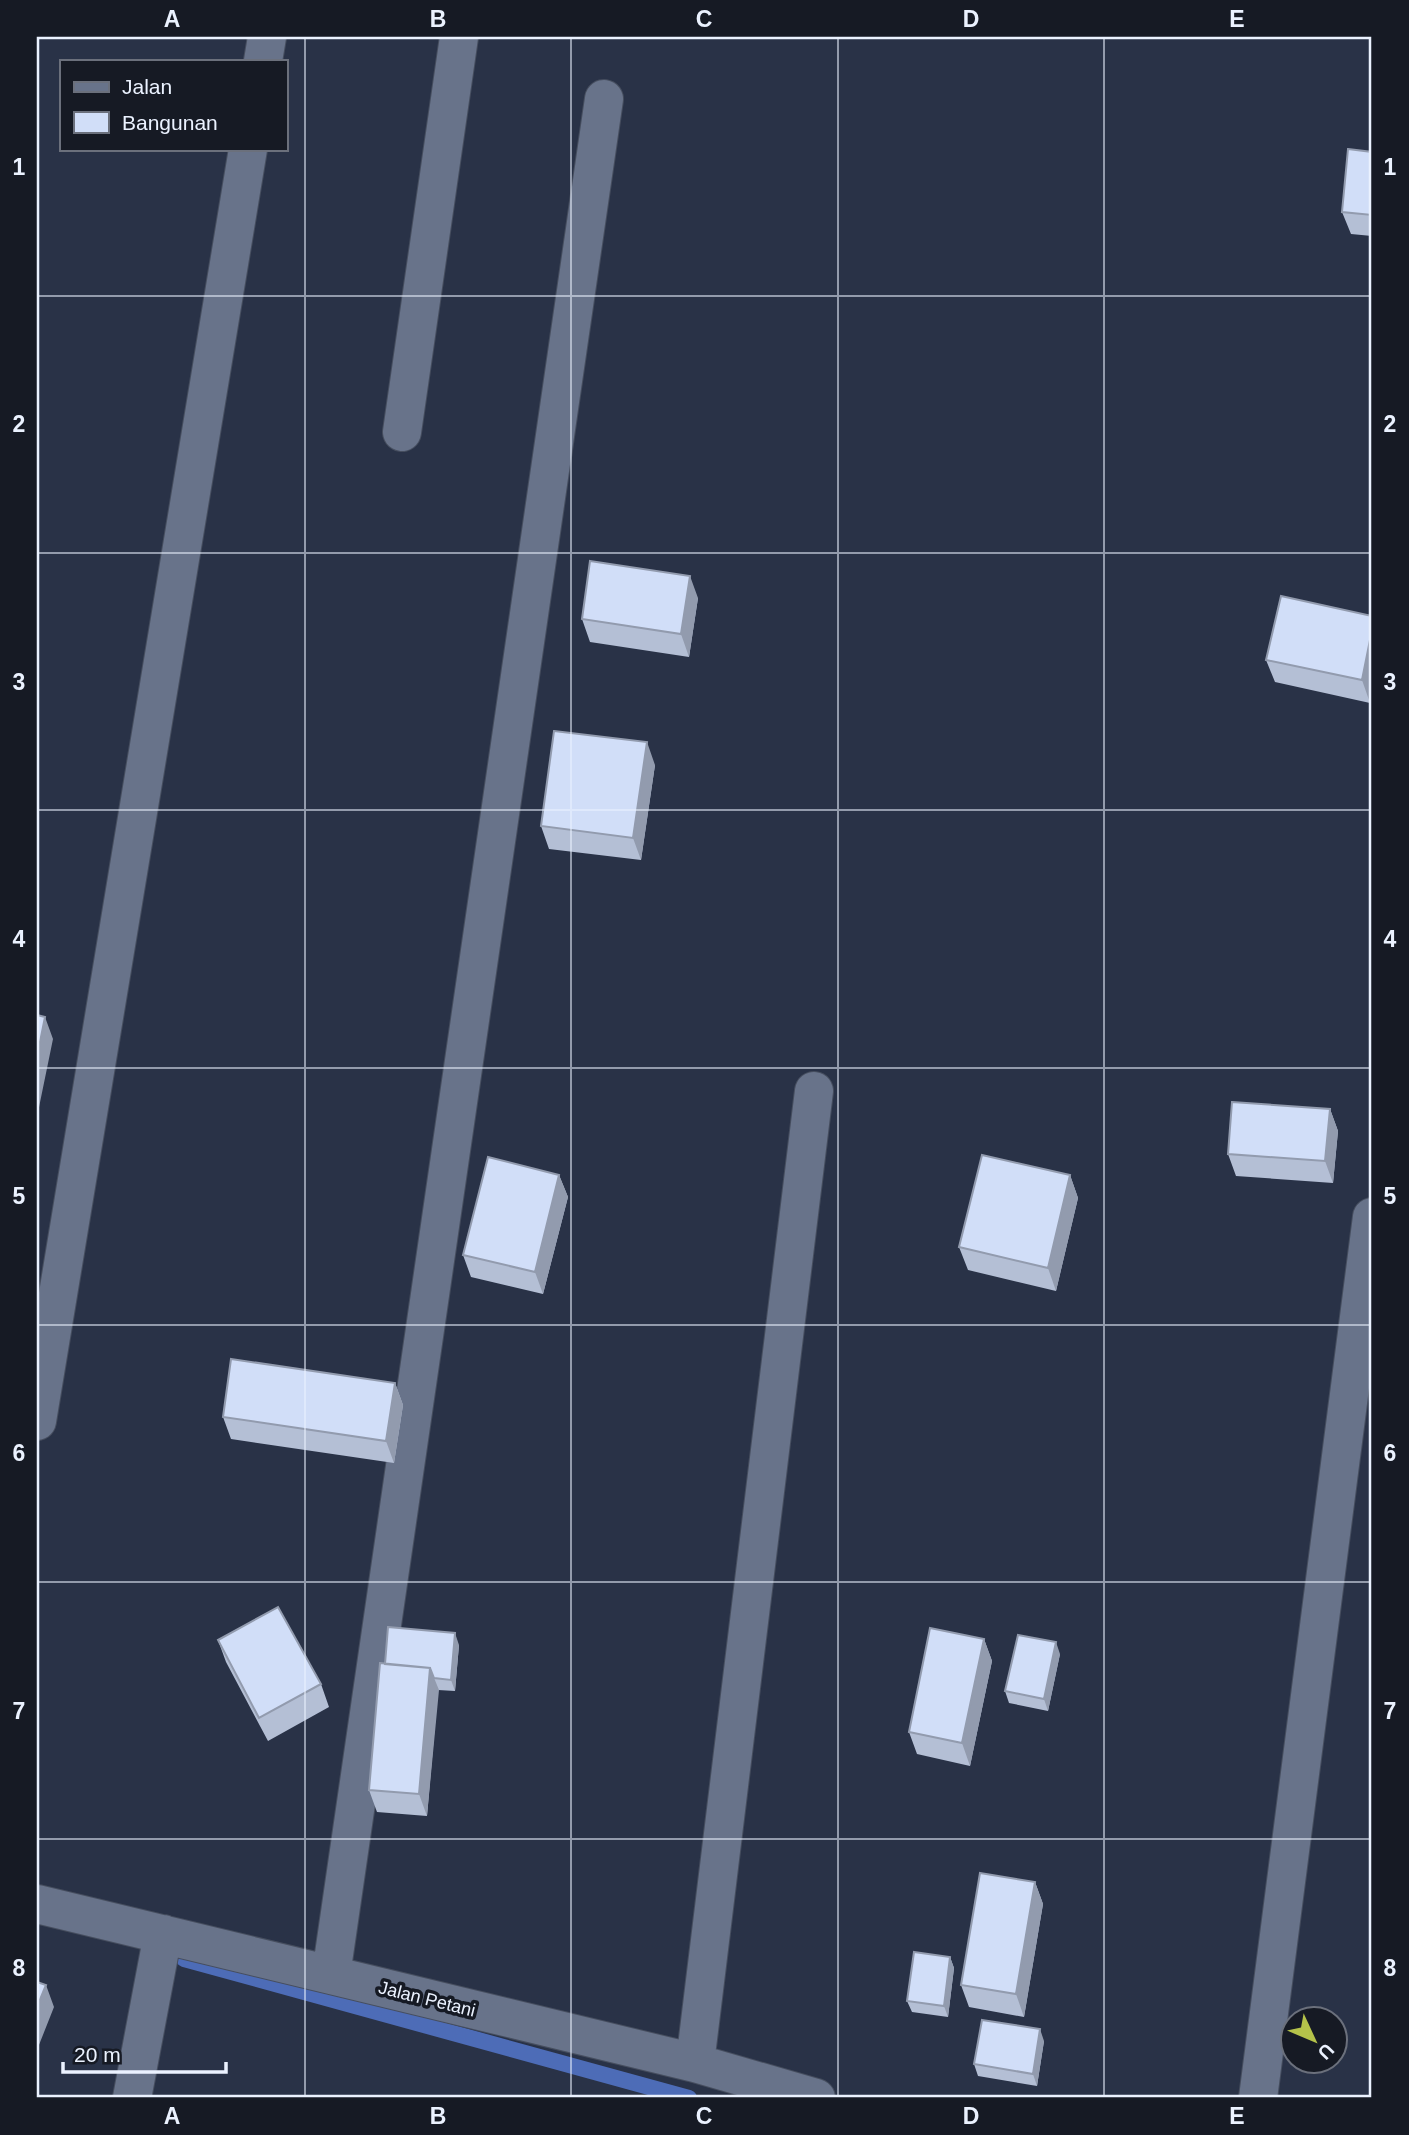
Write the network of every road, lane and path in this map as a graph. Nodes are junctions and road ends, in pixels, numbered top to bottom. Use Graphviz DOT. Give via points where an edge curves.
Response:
graph roads {
  1 [pos="267,37"];
  2 [pos="459,37"];
  3 [pos="262,60"];
  4 [pos="604,99"];
  5 [pos="248,150"];
  6 [pos="402,432"];
  7 [pos="814,1091"];
  8 [pos="1372,1217"];
  9 [pos="37,1420"];
  10 [pos="37,1904"];
  11 [pos="163,1934"];
  12 [pos="331,1975"];
  13 [pos="695,2063"];
  14 [pos="132,2098"];
  15 [pos="816,2098"];
  16 [pos="1258,2098"];
  1 -- 3 [label="street"];
  2 -- 6 [label="street"];
  4 -- 12 [label="street"];
  5 -- 9 [label="street"];
  7 -- 13 [label="street"];
  8 -- 16 [label="street"];
  10 -- 11 [label="street, Jalan Petani"];
  11 -- 12 [label="street, Jalan Petani"];
  11 -- 14 [label="street"];
  12 -- 13 [label="street, Jalan Petani"];
  13 -- 15 [label="street, Jalan Petani"];
}
